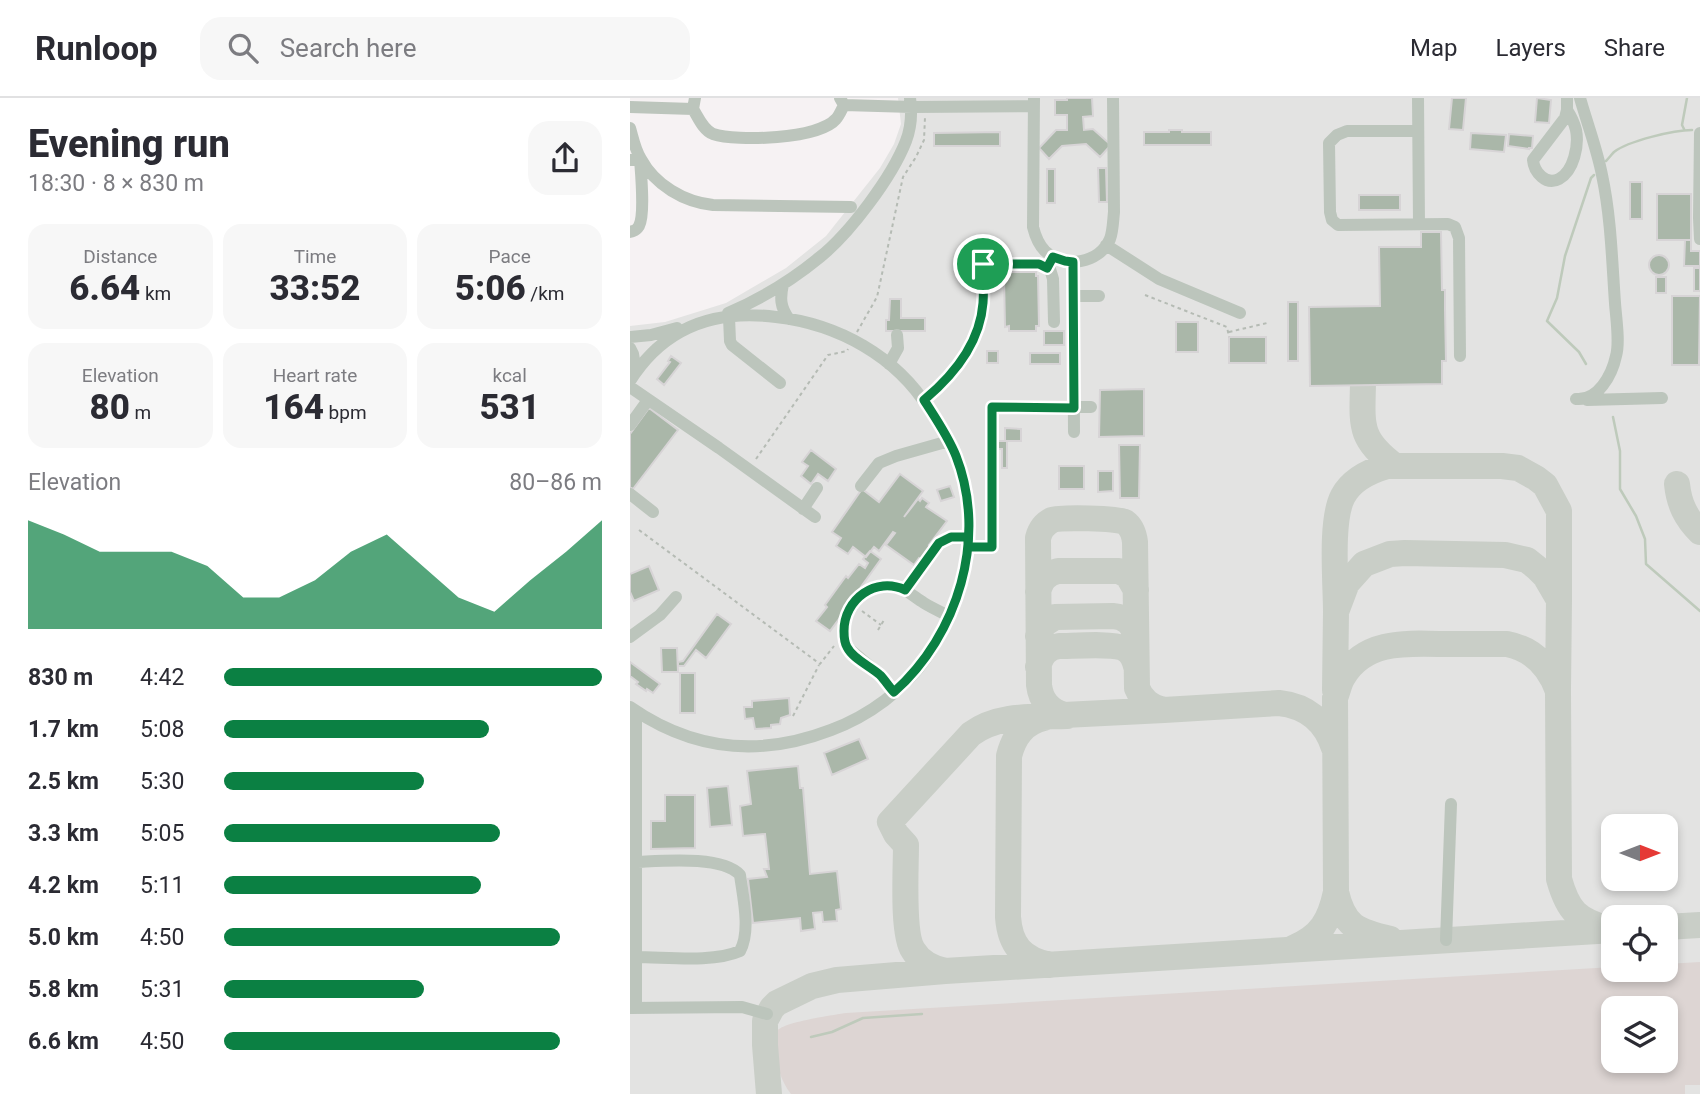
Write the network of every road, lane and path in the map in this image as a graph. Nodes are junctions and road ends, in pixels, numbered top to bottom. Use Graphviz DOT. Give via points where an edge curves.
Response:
graph roads {
  1 [pos="1113,98"];
  2 [pos="1418,98"];
  3 [pos="1580,98"];
  4 [pos="842,101"];
  5 [pos="911,102"];
  6 [pos="1034,102"];
  7 [pos="694,103"];
  8 [pos="1567,104"];
  9 [pos="925,106"];
  10 [pos="630,107"];
  11 [pos="630,128"];
  12 [pos="1418,131"];
  13 [pos="1700,133"];
  14 [pos="635,160"];
  15 [pos="1699,204"];
  16 [pos="851,207"];
  17 [pos="1419,224"];
  18 [pos="630,232"];
  19 [pos="1700,239"];
  20 [pos="1106,245"];
  21 [pos="983,249"];
  22 [pos="1050,262"];
  23 [pos="1073,262"];
  24 [pos="983,264"];
  25 [pos="783,284"];
  26 [pos="1144,295"];
  27 [pos="1073,296"];
  28 [pos="1099,296"];
  29 [pos="1240,313"];
  30 [pos="729,317"];
  31 [pos="789,319"];
  32 [pos="704,322"];
  33 [pos="1054,322"];
  34 [pos="1267,323"];
  35 [pos="1228,332"];
  36 [pos="897,335"];
  37 [pos="630,337"];
  38 [pos="1229,337"];
  39 [pos="853,340"];
  40 [pos="630,348"];
  41 [pos="1460,356"];
  42 [pos="889,364"];
  43 [pos="633,376"];
  44 [pos="780,383"];
  45 [pos="630,387"];
  46 [pos="1661,398"];
  47 [pos="648,400"];
  48 [pos="924,400"];
  49 [pos="1091,407"];
  50 [pos="1074,408"];
  51 [pos="630,425"];
  52 [pos="1074,432"];
  53 [pos="949,441"];
  54 [pos="749,469"];
  55 [pos="861,486"];
  56 [pos="817,488"];
  57 [pos="631,495"];
  58 [pos="803,509"];
  59 [pos="653,512"];
  60 [pos="815,517"];
  61 [pos="639,530"];
  62 [pos="968,542"];
  63 [pos="905,590"];
  64 [pos="676,597"];
  65 [pos="853,604"];
  66 [pos="949,616"];
  67 [pos="884,620"];
  68 [pos="881,625"];
  69 [pos="878,630"];
  70 [pos="844,634"];
  71 [pos="630,637"];
  72 [pos="820,664"];
  73 [pos="894,692"];
  74 [pos="633,709"];
  75 [pos="793,716"];
  76 [pos="1451,804"];
  77 [pos="636,862"];
  78 [pos="1446,940"];
  79 [pos="636,957"];
  80 [pos="633,1007"];
  81 [pos="768,1014"];
  1 -- 20 [label="street" via="1114,212"];
  2 -- 12 [label="street"];
  3 -- 46 [label="street" via="1602,174 1609,219 1617,355 1596,393 1579,399"];
  4 -- 5 [label="street"];
  4 -- 7 [label="street" via="836,120 824,128 776,137 711,133 701,124"];
  5 -- 9 [label="street"];
  5 -- 25 [label="street" via="907,139 891,170 822,256"];
  6 -- 9 [label="street"];
  6 -- 22 [label="street" via="1033,226"];
  7 -- 10 [label="street"];
  8 -- 8 [label="street" via="1565,118 1533,160 1536,171 1551,181 1566,174 1576,150 1577,132"];
  9 -- 39 [label="path" via="924,140 903,177 877,297"];
  11 -- 14 [label="street"];
  12 -- 17 [label="street"];
  12 -- 17 [label="street" via="1347,131 1337,135 1329,143 1329,200 1332,220 1338,225"];
  13 -- 15 [label="street"];
  14 -- 16 [label="street" via="663,185 702,204"];
  14 -- 18 [label="street" via="642,194 641,220"];
  15 -- 19 [label="street"];
  17 -- 41 [label="street" via="1448,224 1459,237"];
  20 -- 23 [label="street" via="1091,258"];
  20 -- 29 [label="street" via="1159,279"];
  21 -- 24 [label="street"];
  22 -- 23 [label="street"];
  22 -- 24 [label="street"];
  22 -- 33 [label="street"];
  23 -- 27 [label="street"];
  24 -- 48 [label="street" via="983,303 974,339 952,374"];
  25 -- 31 [label="street" via="780,298"];
  25 -- 32 [label="street"];
  26 -- 35 [label="path" via="1227,327"];
  27 -- 28 [label="street"];
  27 -- 50 [label="street"];
  30 -- 31 [label="street"];
  30 -- 32 [label="street"];
  30 -- 44 [label="street" via="732,345"];
  31 -- 39 [label="street"];
  32 -- 37 [label="street"];
  32 -- 43 [label="street" via="659,345"];
  34 -- 35 [label="path"];
  35 -- 38 [label="path"];
  36 -- 42 [label="street" via="898,348"];
  39 -- 42 [label="street"];
  39 -- 54 [label="path" via="847,351 828,355"];
  40 -- 43 [label="street"];
  42 -- 48 [label="street"];
  45 -- 47 [label="street"];
  47 -- 51 [label="street"];
  47 -- 54 [label="street"];
  48 -- 53 [label="street"];
  49 -- 50 [label="street"];
  50 -- 52 [label="street"];
  50 -- 62 [label="street" via="992,407 992,547"];
  53 -- 55 [label="street" via="879,463"];
  53 -- 62 [label="street" via="964,486"];
  54 -- 58 [label="street"];
  56 -- 58 [label="street"];
  57 -- 59 [label="street"];
  58 -- 60 [label="street"];
  61 -- 72 [label="path"];
  62 -- 63 [label="street" via="951,537 939,543"];
  62 -- 66 [label="street" via="963,579"];
  63 -- 65 [label="street" via="877,586"];
  63 -- 66 [label="street"];
  64 -- 71 [label="street"];
  65 -- 68 [label="path"];
  65 -- 70 [label="street"];
  66 -- 73 [label="street" via="926,658"];
  67 -- 68 [label="path"];
  68 -- 69 [label="path"];
  70 -- 72 [label="path"];
  70 -- 73 [label="street" via="850,652"];
  72 -- 75 [label="path"];
  73 -- 74 [label="street" via="845,725 805,740 771,746 712,743"];
  74 -- 77 [label="street"];
  76 -- 78 [label="street"];
  77 -- 79 [label="street"];
  77 -- 79 [label="street" via="691,860 733,869 740,875 746,930 744,945 732,955"];
  79 -- 80 [label="street"];
  80 -- 81 [label="street" via="742,1007"];
}
